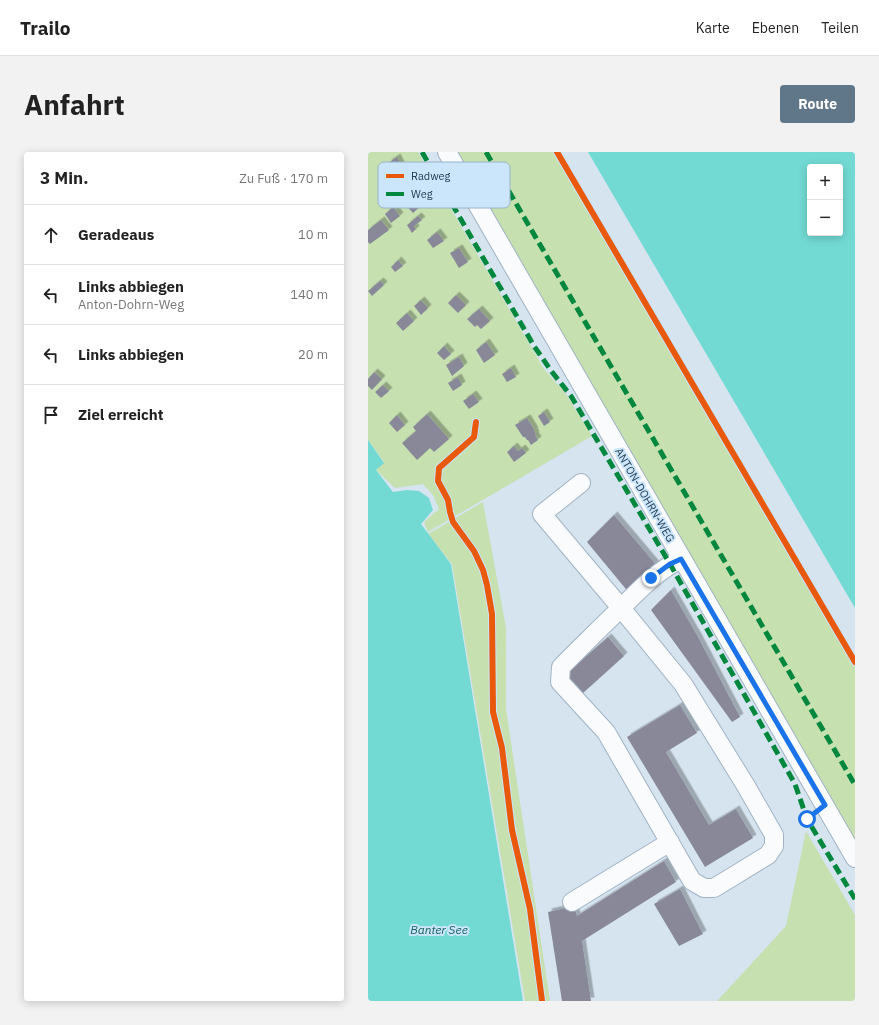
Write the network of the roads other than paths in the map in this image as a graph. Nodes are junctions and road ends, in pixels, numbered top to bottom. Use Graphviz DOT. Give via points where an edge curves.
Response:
graph roads {
  1 [pos="447,152"];
  2 [pos="453,162"];
  3 [pos="479,208"];
  4 [pos="581,483"];
  5 [pos="681,559"];
  6 [pos="621,608"];
  7 [pos="670,842"];
  8 [pos="855,858"];
  9 [pos="572,902"];
  1 -- 2 [label="street, ANTON-DOHRN-WEG"];
  3 -- 5 [label="street, ANTON-DOHRN-WEG"];
  4 -- 6 [label="street" via="542,514"];
  5 -- 6 [label="street" via="651,578"];
  5 -- 8 [label="street, ANTON-DOHRN-WEG"];
  6 -- 7 [label="street" via="561,667 560,682 606,732"];
  6 -- 7 [label="street" via="683,684 774,835 774,846 768,855 714,888 704,888 692,881"];
  7 -- 9 [label="street"];
}
